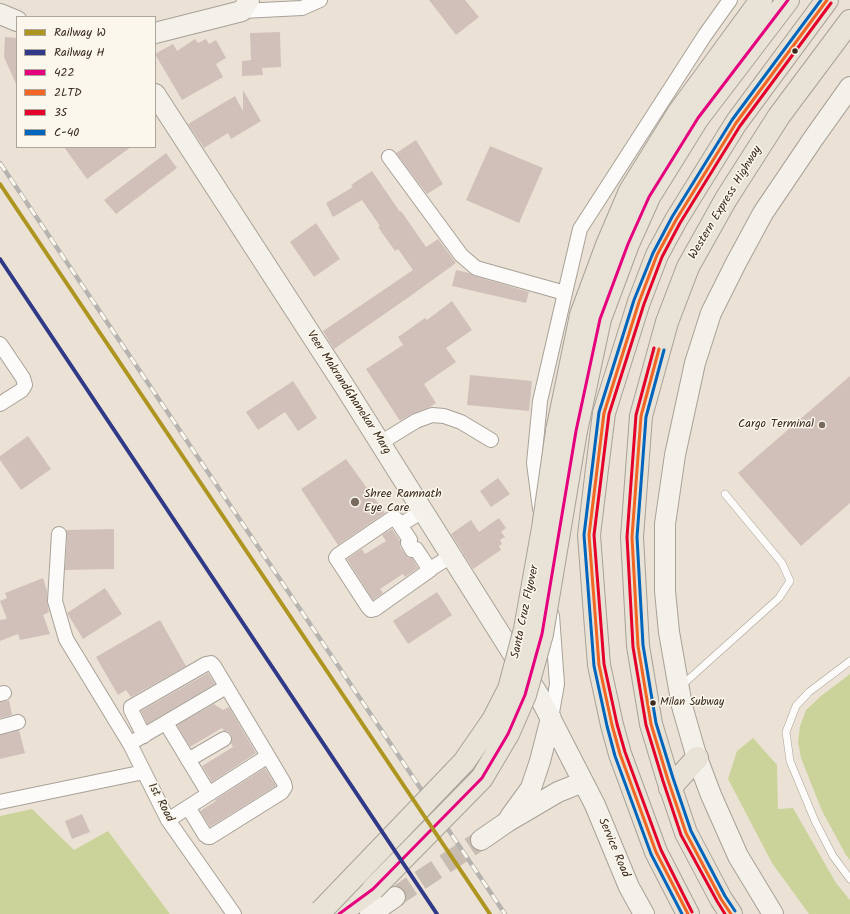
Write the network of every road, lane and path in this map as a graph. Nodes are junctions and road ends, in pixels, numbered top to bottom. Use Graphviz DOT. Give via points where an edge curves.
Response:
graph roads {
  1 [pos="320,0"];
  2 [pos="730,0"];
  3 [pos="761,0"];
  4 [pos="788,0"];
  5 [pos="827,0"];
  6 [pos="245,5"];
  7 [pos="0,14"];
  8 [pos="16,21"];
  9 [pos="850,21"];
  10 [pos="156,33"];
  11 [pos="850,87"];
  12 [pos="156,96"];
  13 [pos="389,157"];
  14 [pos="565,293"];
  15 [pos="0,344"];
  16 [pos="0,404"];
  17 [pos="567,431"];
  18 [pos="491,440"];
  19 [pos="380,443"];
  20 [pos="725,494"];
  21 [pos="423,511"];
  22 [pos="400,525"];
  23 [pos="59,534"];
  24 [pos="451,556"];
  25 [pos="430,570"];
  26 [pos="850,662"];
  27 [pos="226,687"];
  28 [pos="679,689"];
  29 [pos="551,718"];
  30 [pos="18,722"];
  31 [pos="166,723"];
  32 [pos="0,727"];
  33 [pos="144,736"];
  34 [pos="224,739"];
  35 [pos="130,744"];
  36 [pos="268,756"];
  37 [pos="697,758"];
  38 [pos="188,760"];
  39 [pos="144,772"];
  40 [pos="583,782"];
  41 [pos="670,788"];
  42 [pos="209,794"];
  43 [pos="0,802"];
  44 [pos="188,807"];
  45 [pos="168,820"];
  46 [pos="507,822"];
  47 [pos="481,840"];
  48 [pos="850,879"];
  49 [pos="395,897"];
  50 [pos="234,914"];
  51 [pos="318,914"];
  52 [pos="340,914"];
  53 [pos="370,914"];
  54 [pos="644,914"];
  55 [pos="688,914"];
  56 [pos="731,914"];
  57 [pos="773,914"];
  1 -- 6 [label="street" via="302,8"];
  2 -- 14 [label="street" via="580,229"];
  3 -- 17 [label="main road" via="679,112 630,191 582,315"];
  4 -- 17 [label="main road, Santa Cruz Flyover" via="698,118 649,198 628,244 600,320"];
  5 -- 55 [label="main road" via="736,123 676,220 657,256 639,302 604,413 589,535 599,665 620,754 656,852"];
  6 -- 10 [label="street"];
  7 -- 8 [label="street"];
  9 -- 41 [label="main road, Western Express Highway" via="779,116 726,199 688,267 667,322 641,416 632,537 638,646 651,724"];
  11 -- 28 [label="street" via="763,213 711,314 695,363 675,455 665,524 665,591"];
  12 -- 19 [label="street, Veer MakrandGhanekar Marg"];
  13 -- 14 [label="street" via="461,255 476,268"];
  14 -- 29 [label="street" via="540,401 534,463 538,502 547,544 557,684"];
  15 -- 16 [label="street" via="25,385 22,390"];
  17 -- 51 [label="main road, Santa Cruz Flyover, bridge" via="543,528 526,629 509,689 493,720 464,762"];
  17 -- 52 [label="main road, Santa Cruz Flyover, bridge" via="542,634 525,695 508,734 482,778 373,889"];
  18 -- 19 [label="street" via="461,422 432,415 416,420"];
  19 -- 21 [label="street, Veer MakrandGhanekar Marg"];
  20 -- 28 [label="lane" via="782,563 790,581 779,598"];
  21 -- 22 [label="street"];
  21 -- 24 [label="street, Veer MakrandGhanekar Marg"];
  22 -- 25 [label="street" via="410,540 408,543 412,550 416,549"];
  22 -- 25 [label="street" via="393,517 338,555 336,560 371,610"];
  23 -- 35 [label="street" via="55,601 66,639"];
  24 -- 25 [label="street"];
  24 -- 29 [label="street, Veer MakrandGhanekar Marg"];
  26 -- 48 [label="lane" via="809,692 796,706 786,732 790,761 815,821 833,856"];
  27 -- 31 [label="street"];
  27 -- 33 [label="street" via="214,666 209,663 132,705 130,708"];
  27 -- 36 [label="street"];
  28 -- 37 [label="street"];
  29 -- 40 [label="street, Service Road"];
  29 -- 46 [label="street" via="531,788"];
  30 -- 32 [label="street"];
  31 -- 33 [label="street"];
  31 -- 38 [label="street"];
  33 -- 35 [label="street"];
  34 -- 38 [label="street"];
  35 -- 39 [label="street"];
  36 -- 42 [label="street"];
  36 -- 44 [label="street" via="284,783 282,792 209,838"];
  37 -- 41 [label="main road"];
  37 -- 57 [label="street" via="738,856"];
  38 -- 42 [label="street"];
  39 -- 43 [label="street, 1st Road"];
  39 -- 45 [label="street, 1st Road"];
  40 -- 46 [label="street" via="558,792"];
  40 -- 54 [label="street, Service Road" via="629,887"];
  41 -- 56 [label="main road, Western Express Highway" via="686,833"];
  42 -- 44 [label="street"];
  44 -- 45 [label="street"];
  45 -- 50 [label="street, 1st Road"];
  46 -- 47 [label="street"];
  49 -- 53 [label="street"];
}
